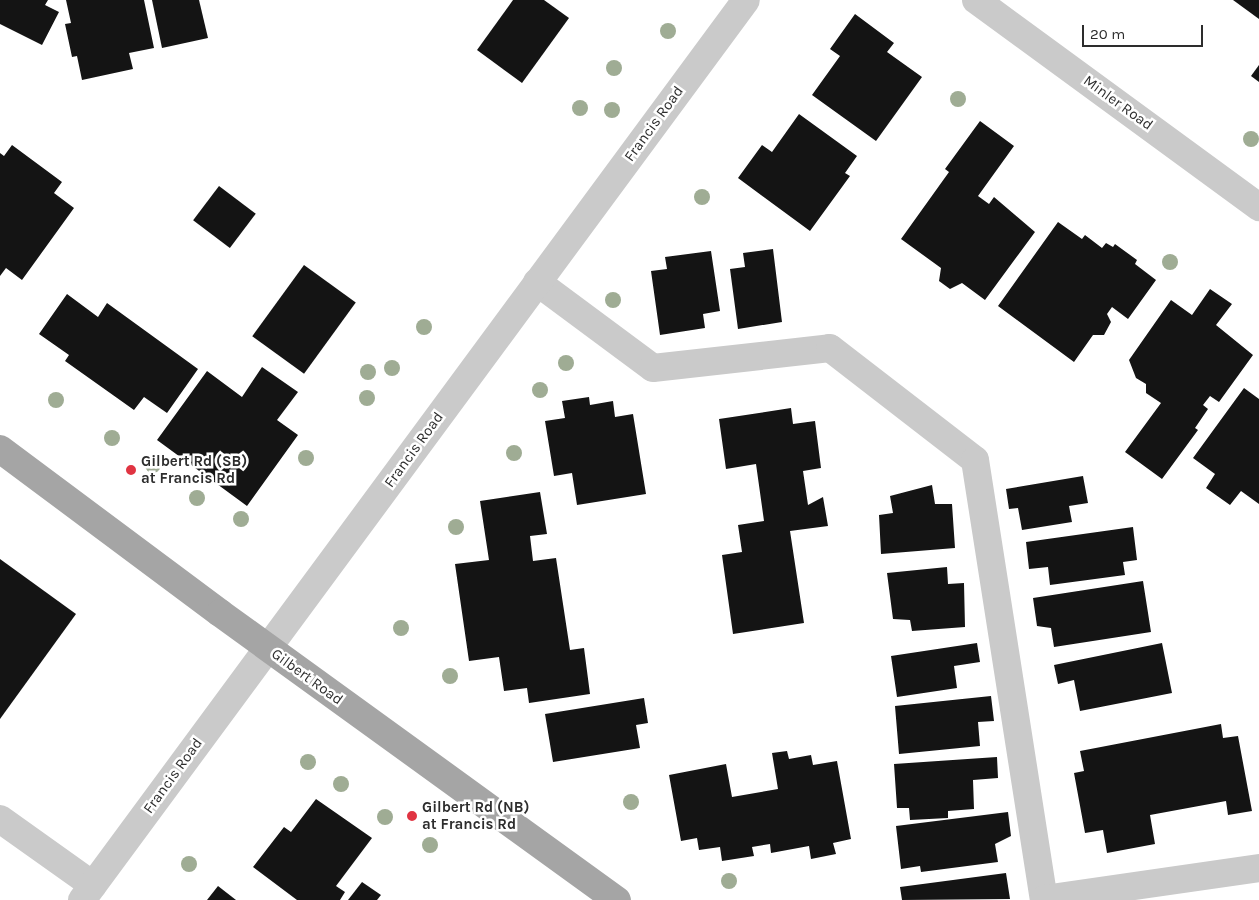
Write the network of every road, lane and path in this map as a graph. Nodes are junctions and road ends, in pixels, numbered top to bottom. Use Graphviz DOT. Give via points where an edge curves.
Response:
graph roads {
  1 [pos="746,0"];
  2 [pos="976,0"];
  3 [pos="1259,207"];
  4 [pos="537,282"];
  5 [pos="0,449"];
  6 [pos="267,648"];
  7 [pos="0,818"];
  8 [pos="1259,868"];
  9 [pos="87,892"];
  10 [pos="617,900"];
  11 [pos="1044,900"];
  1 -- 4 [label="street, Francis Road"];
  2 -- 3 [label="street, Minler Road"];
  4 -- 6 [label="street, Francis Road"];
  4 -- 11 [label="street" via="653,368 830,348 975,460"];
  5 -- 6 [label="main road, Gilbert Road"];
  6 -- 9 [label="street, Francis Road"];
  6 -- 10 [label="main road, Gilbert Road"];
  7 -- 9 [label="street"];
  8 -- 11 [label="street"];
}
